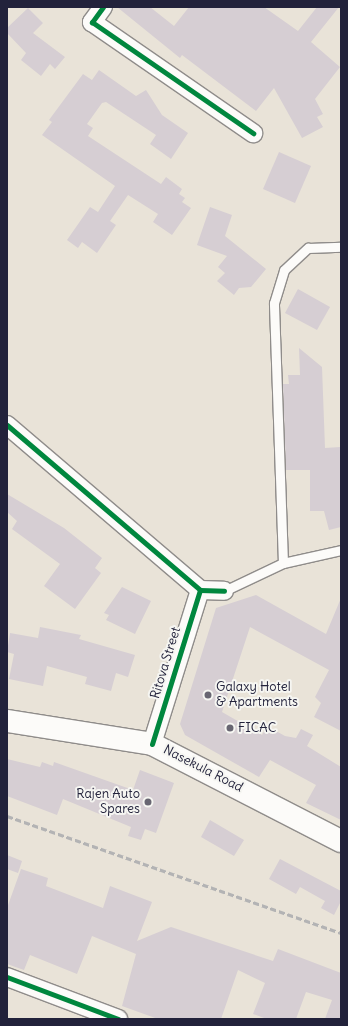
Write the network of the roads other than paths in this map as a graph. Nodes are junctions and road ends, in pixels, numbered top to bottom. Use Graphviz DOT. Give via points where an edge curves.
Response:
graph roads {
  1 [pos="103,7"];
  2 [pos="253,133"];
  3 [pos="341,247"];
  4 [pos="7,425"];
  5 [pos="341,550"];
  6 [pos="283,564"];
  7 [pos="200,590"];
  8 [pos="224,591"];
  9 [pos="7,721"];
  10 [pos="152,744"];
  11 [pos="341,841"];
  12 [pos="7,977"];
  13 [pos="118,1019"];
  1 -- 2 [label="street" via="92,22"];
  3 -- 6 [label="lane" via="308,248 284,270 274,303"];
  4 -- 7 [label="street"];
  5 -- 6 [label="lane"];
  6 -- 8 [label="lane"];
  7 -- 8 [label="street"];
  7 -- 10 [label="street, Ritova Street"];
  9 -- 10 [label="main road, Nasekula Road"];
  10 -- 11 [label="main road, Nasekula Road"];
  12 -- 13 [label="street"];
}
